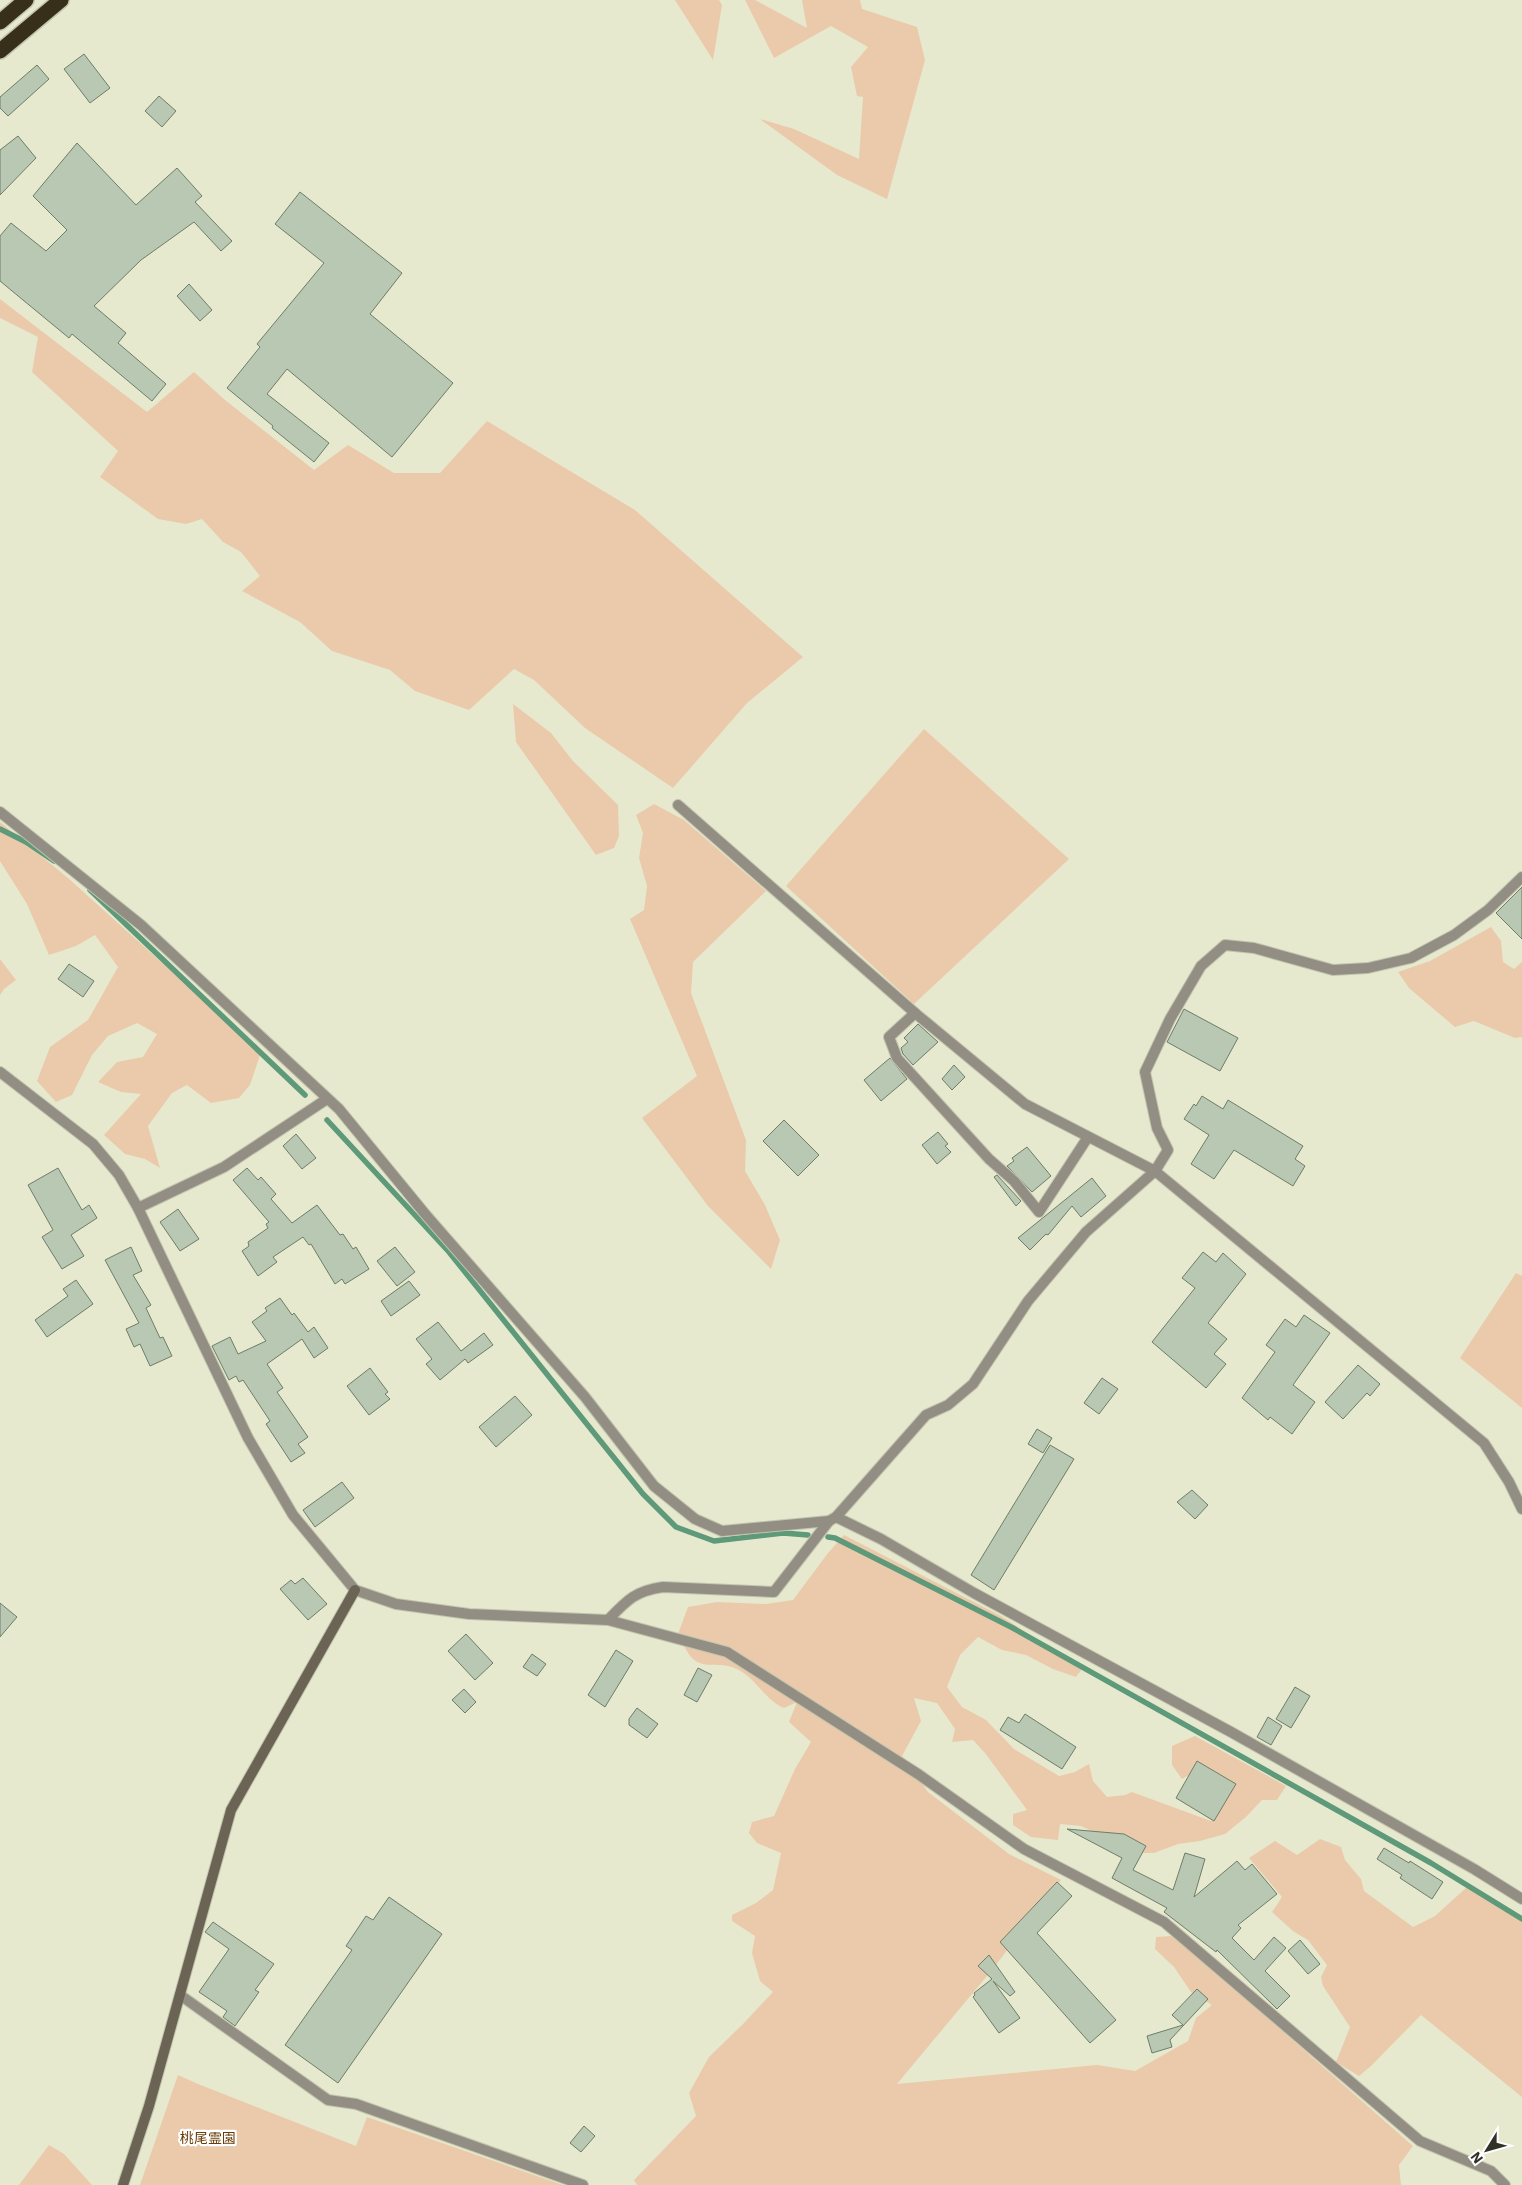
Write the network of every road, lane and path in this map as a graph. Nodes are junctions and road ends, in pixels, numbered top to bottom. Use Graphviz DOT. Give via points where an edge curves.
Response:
graph roads {
  1 [pos="26,0"];
  2 [pos="61,0"];
  3 [pos="0,22"];
  4 [pos="0,51"];
  5 [pos="678,805"];
  6 [pos="0,812"];
  7 [pos="1522,877"];
  8 [pos="915,1013"];
  9 [pos="0,1072"];
  10 [pos="327,1099"];
  11 [pos="1088,1137"];
  12 [pos="1155,1171"];
  13 [pos="138,1208"];
  14 [pos="1522,1509"];
  15 [pos="832,1519"];
  16 [pos="355,1590"];
  17 [pos="608,1620"];
  18 [pos="1522,1899"];
  19 [pos="180,1995"];
  20 [pos="123,2185"];
  21 [pos="583,2185"];
  22 [pos="1505,2185"];
  1 -- 3 [label="highway"];
  2 -- 4 [label="highway"];
  5 -- 8 [label="street"];
  6 -- 10 [label="street" via="141,925"];
  7 -- 12 [label="street" via="1488,910 1454,935 1411,958 1368,968 1333,970 1254,948 1226,945 1201,966 1170,1019 1145,1072 1157,1128 1168,1150"];
  8 -- 11 [label="street" via="1026,1104"];
  8 -- 11 [label="street" via="889,1037 897,1058 989,1159 1014,1180 1039,1212"];
  9 -- 13 [label="street" via="93,1144 119,1175"];
  10 -- 13 [label="street" via="224,1167"];
  10 -- 15 [label="street" via="340,1109 426,1215 585,1397 654,1486 695,1519 722,1531"];
  11 -- 12 [label="street"];
  12 -- 14 [label="street" via="1484,1443"];
  12 -- 15 [label="street" via="1086,1232 1028,1300 972,1384 948,1405 926,1415"];
  13 -- 16 [label="street" via="248,1438 293,1515"];
  15 -- 17 [label="street" via="774,1592 646,1589 630,1597"];
  15 -- 18 [label="street" via="881,1540 1231,1732"];
  16 -- 17 [label="street" via="396,1604 469,1614"];
  16 -- 19 [label="street" via="231,1810"];
  17 -- 22 [label="street" via="727,1652 918,1774 1024,1850 1164,1922 1420,2141 1491,2171"];
  19 -- 20 [label="street"];
  19 -- 21 [label="street" via="328,2100 356,2104"];
}
